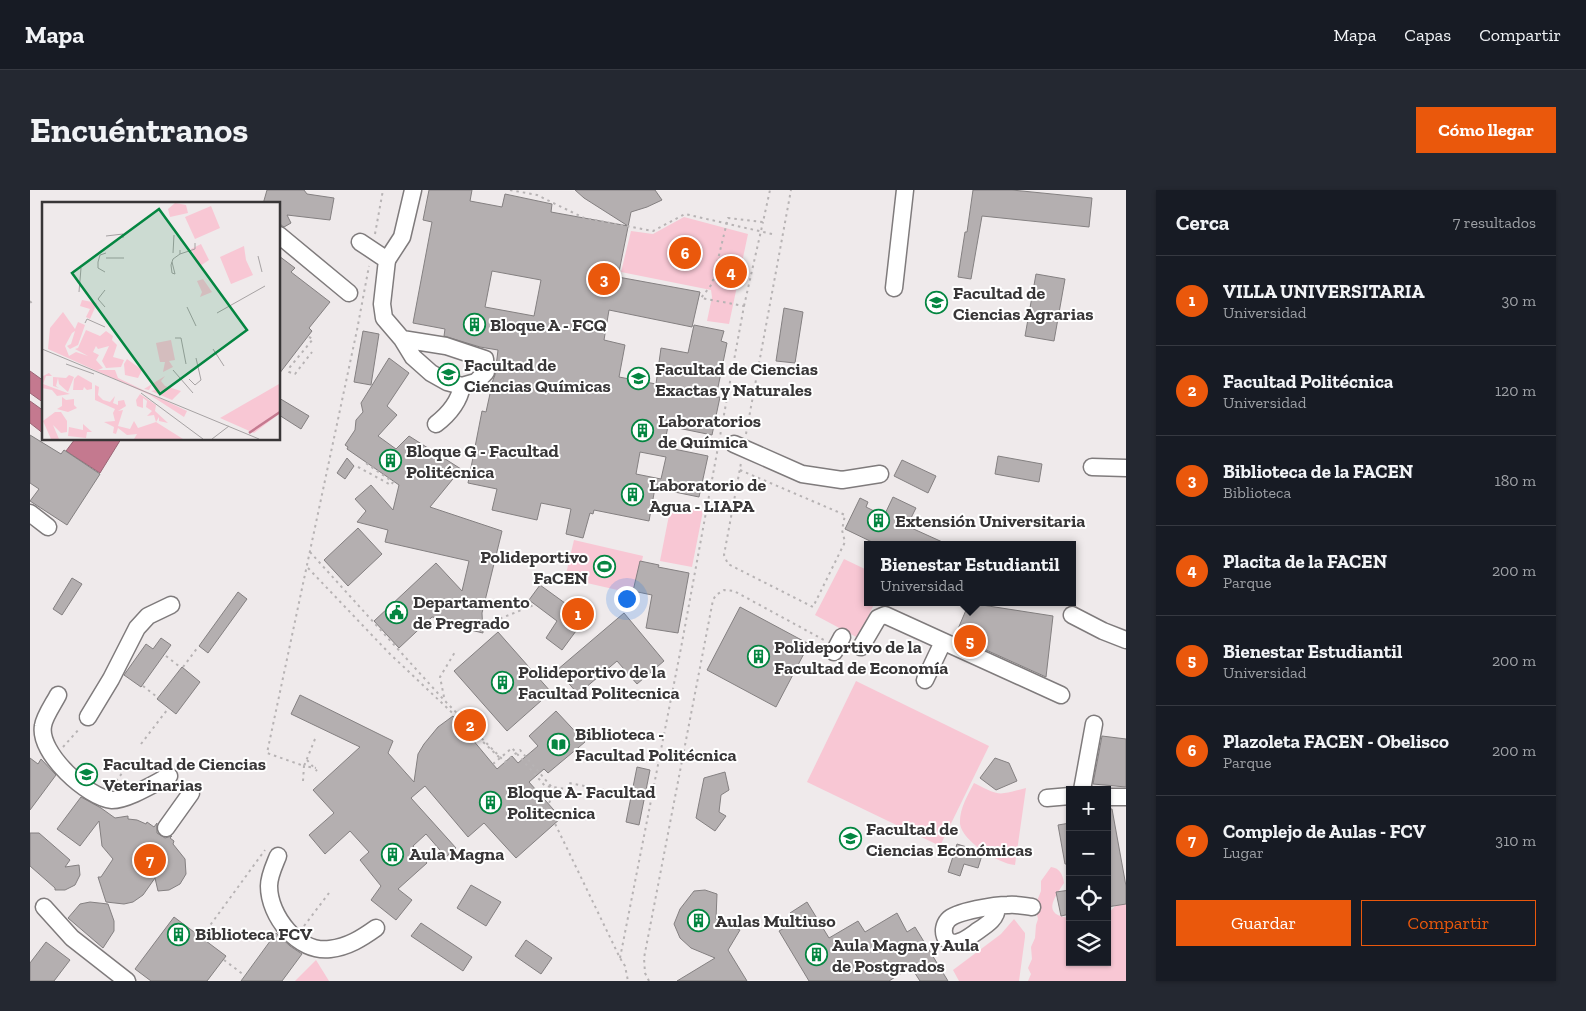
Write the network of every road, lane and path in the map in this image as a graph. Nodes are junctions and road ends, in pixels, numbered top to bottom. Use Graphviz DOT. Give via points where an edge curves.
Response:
graph roads {
  1 [pos="383,190"];
  2 [pos="413,190"];
  3 [pos="510,190"];
  4 [pos="770,190"];
  5 [pos="791,190"];
  6 [pos="905,190"];
  7 [pos="763,222"];
  8 [pos="726,224"];
  9 [pos="761,232"];
  10 [pos="772,234"];
  11 [pos="280,236"];
  12 [pos="366,247"];
  13 [pos="387,260"];
  14 [pos="894,288"];
  15 [pos="349,293"];
  16 [pos="30,301"];
  17 [pos="33,305"];
  18 [pos="744,306"];
  19 [pos="309,337"];
  20 [pos="402,339"];
  21 [pos="312,352"];
  22 [pos="462,386"];
  23 [pos="436,424"];
  24 [pos="738,446"];
  25 [pos="363,461"];
  26 [pos="358,467"];
  27 [pos="1092,467"];
  28 [pos="1126,468"];
  29 [pos="740,470"];
  30 [pos="880,474"];
  31 [pos="30,513"];
  32 [pos="48,527"];
  33 [pos="310,552"];
  34 [pos="307,568"];
  35 [pos="171,605"];
  36 [pos="534,605"];
  37 [pos="1072,615"];
  38 [pos="494,622"];
  39 [pos="1126,640"];
  40 [pos="943,642"];
  41 [pos="838,645"];
  42 [pos="198,647"];
  43 [pos="860,647"];
  44 [pos="455,652"];
  45 [pos="166,656"];
  46 [pos="925,680"];
  47 [pos="143,686"];
  48 [pos="58,695"];
  49 [pos="1061,695"];
  50 [pos="157,697"];
  51 [pos="444,700"];
  52 [pos="167,710"];
  53 [pos="84,722"];
  54 [pos="1094,724"];
  55 [pos="314,739"];
  56 [pos="141,744"];
  57 [pos="517,752"];
  58 [pos="53,758"];
  59 [pos="501,758"];
  60 [pos="306,760"];
  61 [pos="130,764"];
  62 [pos="493,764"];
  63 [pos="304,766"];
  64 [pos="316,768"];
  65 [pos="317,772"];
  66 [pos="169,776"];
  67 [pos="304,781"];
  68 [pos="1083,786"];
  69 [pos="552,787"];
  70 [pos="191,793"];
  71 [pos="1066,796"];
  72 [pos="1111,797"];
  73 [pos="103,798"];
  74 [pos="645,798"];
  75 [pos="1047,798"];
  76 [pos="1126,798"];
  77 [pos="166,828"];
  78 [pos="272,852"];
  79 [pos="329,894"];
  80 [pos="1032,906"];
  81 [pos="44,907"];
  82 [pos="997,907"];
  83 [pos="376,928"];
  84 [pos="203,935"];
  85 [pos="295,938"];
  86 [pos="620,958"];
  87 [pos="224,960"];
  88 [pos="244,975"];
  89 [pos="126,981"];
  90 [pos="628,981"];
  91 [pos="648,981"];
  1 -- 12 [label="path"];
  2 -- 13 [label="lane" via="402,237"];
  3 -- 8 [label="path" via="537,195 584,218 653,231 685,214"];
  4 -- 7 [label="path"];
  5 -- 24 [label="path"];
  6 -- 14 [label="lane"];
  7 -- 8 [label="path" via="728,218"];
  7 -- 9 [label="path"];
  8 -- 9 [label="path"];
  8 -- 18 [label="path" via="712,284 702,298"];
  9 -- 10 [label="path"];
  9 -- 18 [label="path"];
  11 -- 15 [label="lane"];
  12 -- 13 [label="lane"];
  12 -- 33 [label="path" via="357,330"];
  13 -- 20 [label="lane" via="382,304 384,318"];
  16 -- 17 [label="path"];
  18 -- 86 [label="path" via="678,667"];
  19 -- 21 [label="path" via="313,339 289,372 295,374"];
  20 -- 22 [label="lane" via="413,357 431,373"];
  20 -- 22 [label="lane" via="446,346 485,359 486,372 476,382"];
  22 -- 23 [label="lane" via="460,398 446,417"];
  24 -- 29 [label="path"];
  24 -- 30 [label="lane" via="802,474 842,480"];
  25 -- 26 [label="path" via="393,482 391,485"];
  27 -- 28 [label="lane"];
  29 -- 29 [label="path" via="845,515 842,530 845,542 813,607 728,564 724,555"];
  31 -- 32 [label="lane"];
  33 -- 34 [label="path"];
  33 -- 51 [label="path"];
  34 -- 59 [label="path" via="389,653"];
  34 -- 63 [label="path" via="267,753"];
  35 -- 53 [label="lane" via="148,616 137,628"];
  36 -- 38 [label="path"];
  37 -- 39 [label="lane"];
  40 -- 43 [label="lane" via="885,615 878,618"];
  40 -- 46 [label="lane"];
  40 -- 49 [label="lane"];
  41 -- 91 [label="path" via="734,591 724,590 716,595 644,958"];
  42 -- 45 [label="path" via="182,667"];
  44 -- 51 [label="path" via="440,677"];
  47 -- 50 [label="path"];
  48 -- 58 [label="lane" via="43,726"];
  51 -- 59 [label="path"];
  52 -- 56 [label="path"];
  53 -- 58 [label="path"];
  54 -- 68 [label="lane"];
  55 -- 60 [label="path"];
  57 -- 59 [label="path" via="512,748"];
  57 -- 59 [label="path" via="505,762"];
  57 -- 69 [label="path" via="520,750"];
  58 -- 73 [label="lane" via="64,771"];
  59 -- 62 [label="path"];
  60 -- 63 [label="path"];
  60 -- 64 [label="path"];
  61 -- 73 [label="path"];
  63 -- 64 [label="path"];
  63 -- 67 [label="path"];
  64 -- 65 [label="path"];
  66 -- 73 [label="lane" via="126,796 113,800"];
  69 -- 74 [label="path" via="566,788 569,783"];
  69 -- 86 [label="path" via="555,791 547,807"];
  70 -- 77 [label="lane"];
  71 -- 75 [label="lane"];
  72 -- 76 [label="lane"];
  78 -- 84 [label="path"];
  78 -- 85 [label="lane" via="269,885 272,906 276,916"];
  79 -- 85 [label="path"];
  80 -- 82 [label="lane"];
  81 -- 89 [label="lane" via="72,938"];
  83 -- 85 [label="lane" via="359,940 328,950 314,948"];
  86 -- 90 [label="path" via="626,966"];
  87 -- 88 [label="path"];
}
